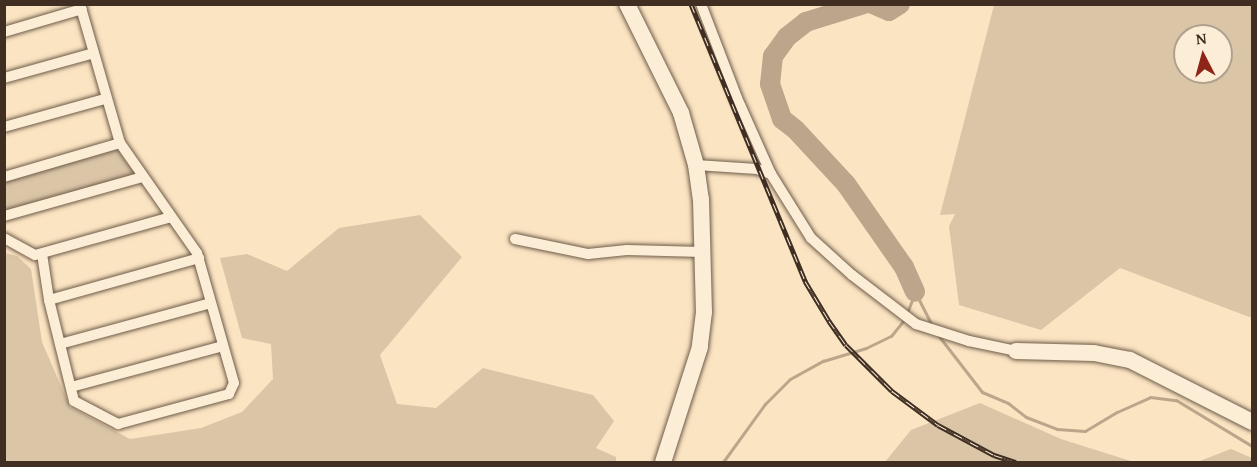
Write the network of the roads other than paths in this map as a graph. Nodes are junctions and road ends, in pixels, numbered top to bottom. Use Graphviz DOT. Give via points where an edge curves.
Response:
graph roads {
  1 [pos="627,4"];
  2 [pos="701,4"];
  3 [pos="81,7"];
  4 [pos="4,32"];
  5 [pos="94,53"];
  6 [pos="4,78"];
  7 [pos="105,99"];
  8 [pos="4,127"];
  9 [pos="120,143"];
  10 [pos="696,165"];
  11 [pos="771,174"];
  12 [pos="4,177"];
  13 [pos="143,177"];
  14 [pos="4,216"];
  15 [pos="171,217"];
  16 [pos="4,237"];
  17 [pos="514,239"];
  18 [pos="703,252"];
  19 [pos="42,254"];
  20 [pos="199,258"];
  21 [pos="49,300"];
  22 [pos="211,303"];
  23 [pos="60,344"];
  24 [pos="223,346"];
  25 [pos="1016,351"];
  26 [pos="71,387"];
  27 [pos="1252,422"];
  28 [pos="663,462"];
  1 -- 10 [label="street" via="669,87"];
  2 -- 11 [label="street"];
  3 -- 4 [label="street"];
  3 -- 5 [label="street"];
  5 -- 6 [label="street"];
  5 -- 7 [label="street"];
  7 -- 8 [label="street"];
  7 -- 9 [label="street"];
  9 -- 12 [label="street"];
  9 -- 13 [label="street"];
  10 -- 11 [label="street" via="757,169"];
  10 -- 18 [label="street"];
  11 -- 25 [label="street" via="811,238 897,312 923,328"];
  13 -- 14 [label="street"];
  13 -- 15 [label="street"];
  15 -- 19 [label="street"];
  15 -- 20 [label="street"];
  16 -- 19 [label="street" via="35,255"];
  17 -- 18 [label="street" via="588,254 627,250"];
  18 -- 28 [label="street" via="700,347"];
  19 -- 21 [label="street"];
  20 -- 21 [label="street"];
  20 -- 22 [label="street"];
  21 -- 23 [label="street"];
  22 -- 23 [label="street"];
  22 -- 24 [label="street"];
  23 -- 26 [label="street"];
  24 -- 26 [label="street"];
  24 -- 26 [label="street" via="234,383 229,394 118,424 74,400"];
  25 -- 27 [label="street" via="1094,352 1130,360"];
}
